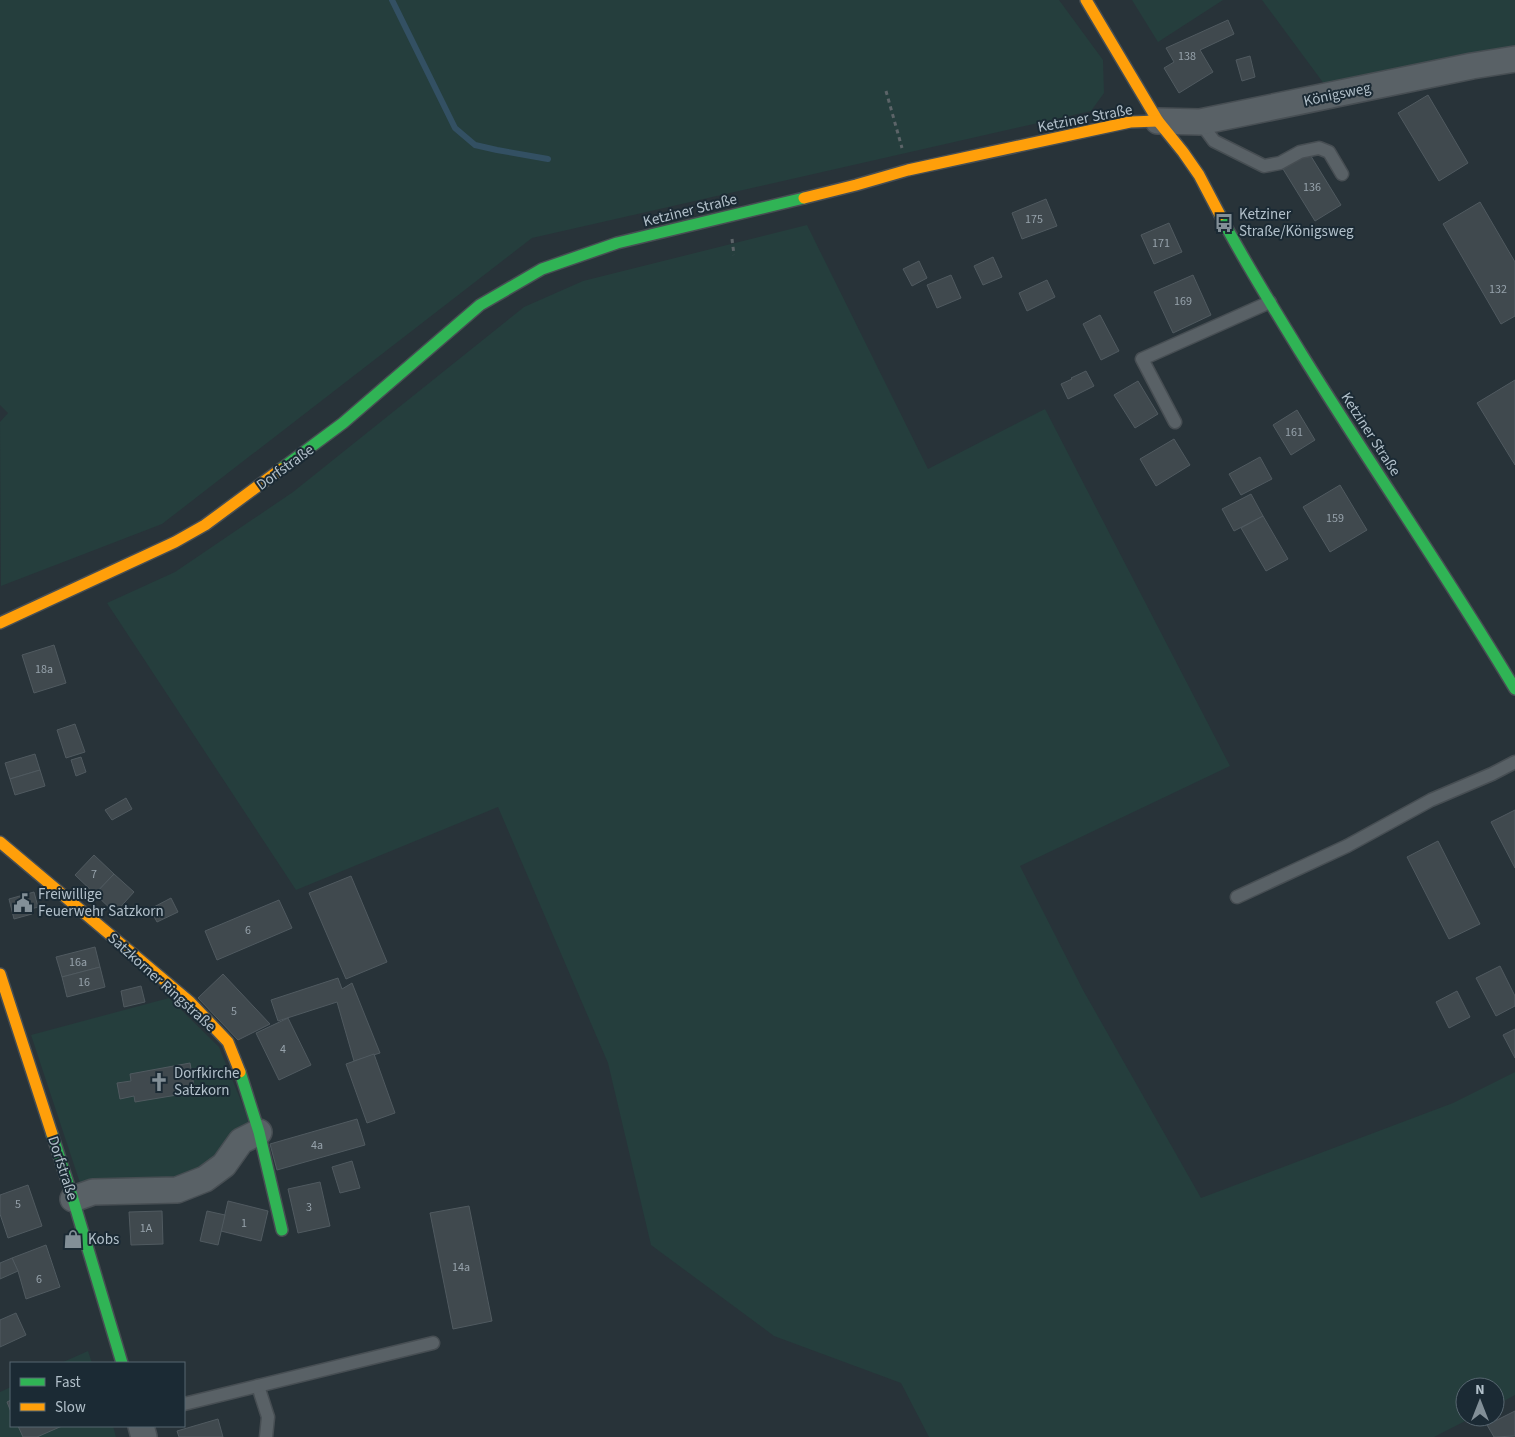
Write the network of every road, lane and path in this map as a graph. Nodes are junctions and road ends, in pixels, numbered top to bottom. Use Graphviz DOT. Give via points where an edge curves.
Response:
graph roads {
  1 [pos="1086,0"];
  2 [pos="1515,58"];
  3 [pos="886,91"];
  4 [pos="1158,121"];
  5 [pos="1200,122"];
  6 [pos="908,170"];
  7 [pos="1342,174"];
  8 [pos="542,268"];
  9 [pos="1270,302"];
  10 [pos="1175,422"];
  11 [pos="0,623"];
  12 [pos="1515,689"];
  13 [pos="1515,762"];
  14 [pos="0,842"];
  15 [pos="1237,897"];
  16 [pos="0,974"];
  17 [pos="259,1132"];
  18 [pos="73,1199"];
  19 [pos="282,1230"];
  20 [pos="433,1343"];
  21 [pos="122,1362"];
  22 [pos="258,1386"];
  23 [pos="185,1404"];
  24 [pos="266,1437"];
  1 -- 4 [label="street"];
  2 -- 5 [label="street, Königsweg"];
  3 -- 6 [label="path"];
  4 -- 5 [label="street, Königsweg"];
  4 -- 6 [label="street, Ketziner Straße" via="1130,122"];
  4 -- 9 [label="street, Ketziner Straße" via="1199,175"];
  5 -- 7 [label="lane" via="1214,141 1264,166 1319,148 1328,152"];
  6 -- 8 [label="street, Ketziner Straße" via="617,243"];
  8 -- 11 [label="street, Dorfstraße" via="480,305 344,424 205,525"];
  9 -- 10 [label="lane" via="1142,359"];
  9 -- 12 [label="street, Ketziner Straße"];
  13 -- 15 [label="lane" via="1431,800 1348,846"];
  14 -- 17 [label="street, Satzkorner Ringstraße" via="190,1002 228,1042"];
  16 -- 18 [label="street, Dorfstraße"];
  17 -- 18 [label="street" via="241,1141 224,1165 205,1179 177,1190 93,1192"];
  17 -- 19 [label="street, Satzkorner Ringstraße"];
  18 -- 21 [label="street, Dorfstraße"];
  20 -- 22 [label="lane"];
  22 -- 23 [label="lane"];
  22 -- 24 [label="lane" via="268,1417"];
}
